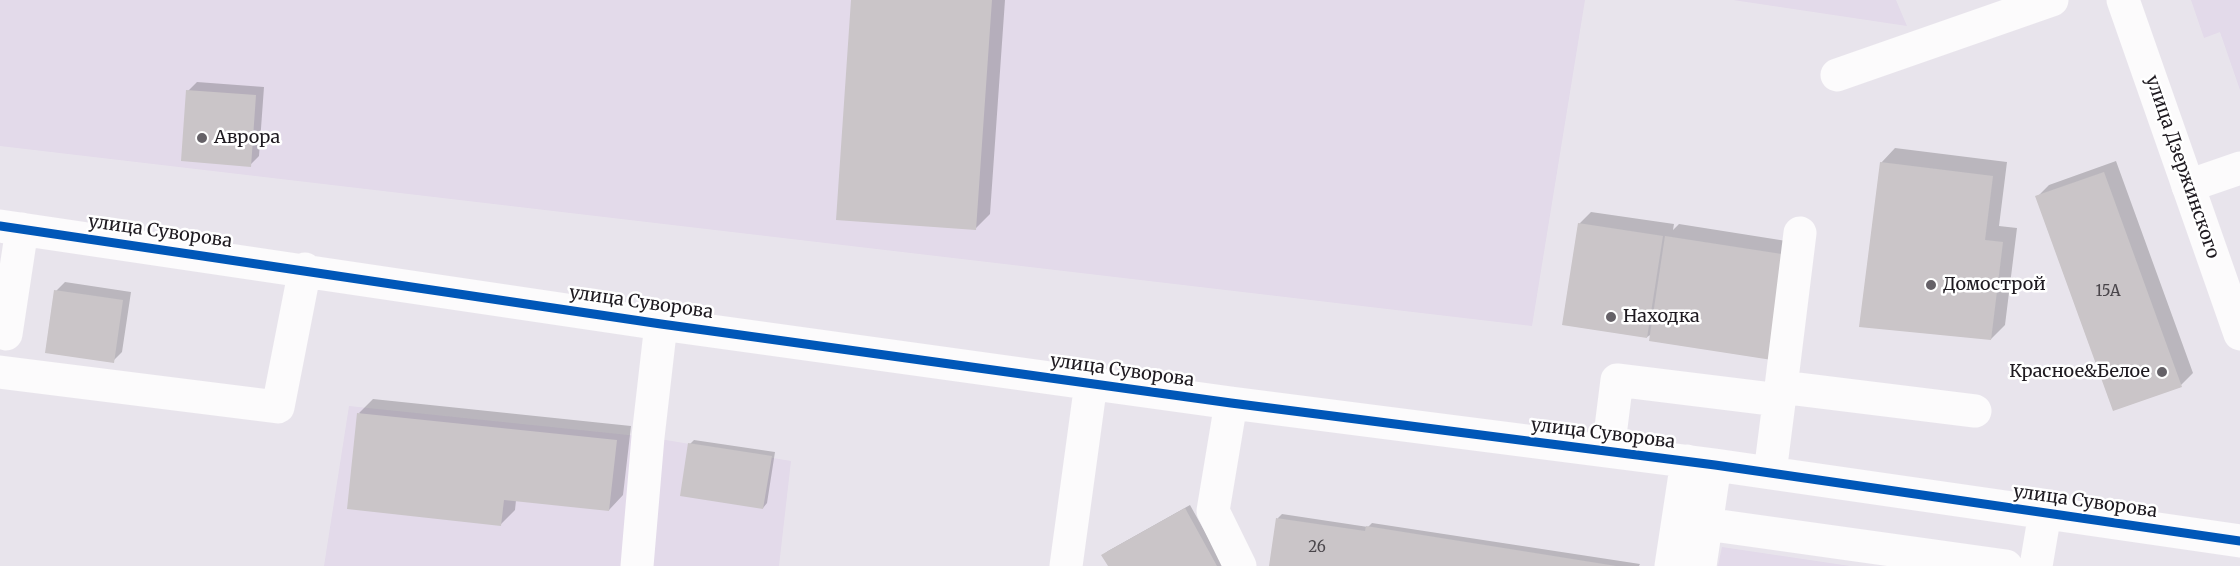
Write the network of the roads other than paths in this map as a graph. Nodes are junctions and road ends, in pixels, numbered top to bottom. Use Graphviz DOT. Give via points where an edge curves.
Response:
graph roads {
  1 [pos="2052,0"];
  2 [pos="2123,0"];
  3 [pos="1838,75"];
  4 [pos="2240,168"];
  5 [pos="2188,186"];
  6 [pos="11,228"];
  7 [pos="1800,233"];
  8 [pos="305,269"];
  9 [pos="661,324"];
  10 [pos="6,334"];
  11 [pos="2240,334"];
  12 [pos="0,372"];
  13 [pos="1091,383"];
  14 [pos="1780,393"];
  15 [pos="1231,403"];
  16 [pos="1975,411"];
  17 [pos="1608,451"];
  18 [pos="1701,463"];
  19 [pos="1770,473"];
  20 [pos="2045,513"];
  21 [pos="1707,524"];
  22 [pos="2240,541"];
  23 [pos="637,566"];
  24 [pos="1066,566"];
  25 [pos="1240,566"];
  26 [pos="1671,566"];
  27 [pos="1700,566"];
  28 [pos="2006,566"];
  29 [pos="2036,566"];
  1 -- 3 [label="street"];
  2 -- 5 [label="street, улица Дзержинского"];
  4 -- 5 [label="street"];
  5 -- 11 [label="street, улица Дзержинского"];
  6 -- 8 [label="street, улица Суворова"];
  6 -- 10 [label="street"];
  7 -- 14 [label="street"];
  8 -- 9 [label="street, улица Суворова"];
  8 -- 12 [label="street" via="278,407"];
  9 -- 13 [label="street, улица Суворова"];
  9 -- 23 [label="street"];
  13 -- 15 [label="street, улица Суворова"];
  13 -- 24 [label="street"];
  14 -- 16 [label="street"];
  14 -- 17 [label="street" via="1617,380"];
  14 -- 19 [label="street"];
  15 -- 17 [label="street, улица Суворова"];
  15 -- 25 [label="street" via="1213,511"];
  17 -- 18 [label="street, улица Суворова"];
  18 -- 19 [label="street, улица Суворова"];
  18 -- 21 [label="street"];
  18 -- 26 [label="street"];
  19 -- 20 [label="street, улица Суворова"];
  20 -- 22 [label="street, улица Суворова"];
  20 -- 29 [label="street"];
  21 -- 27 [label="street"];
  21 -- 28 [label="street"];
}
